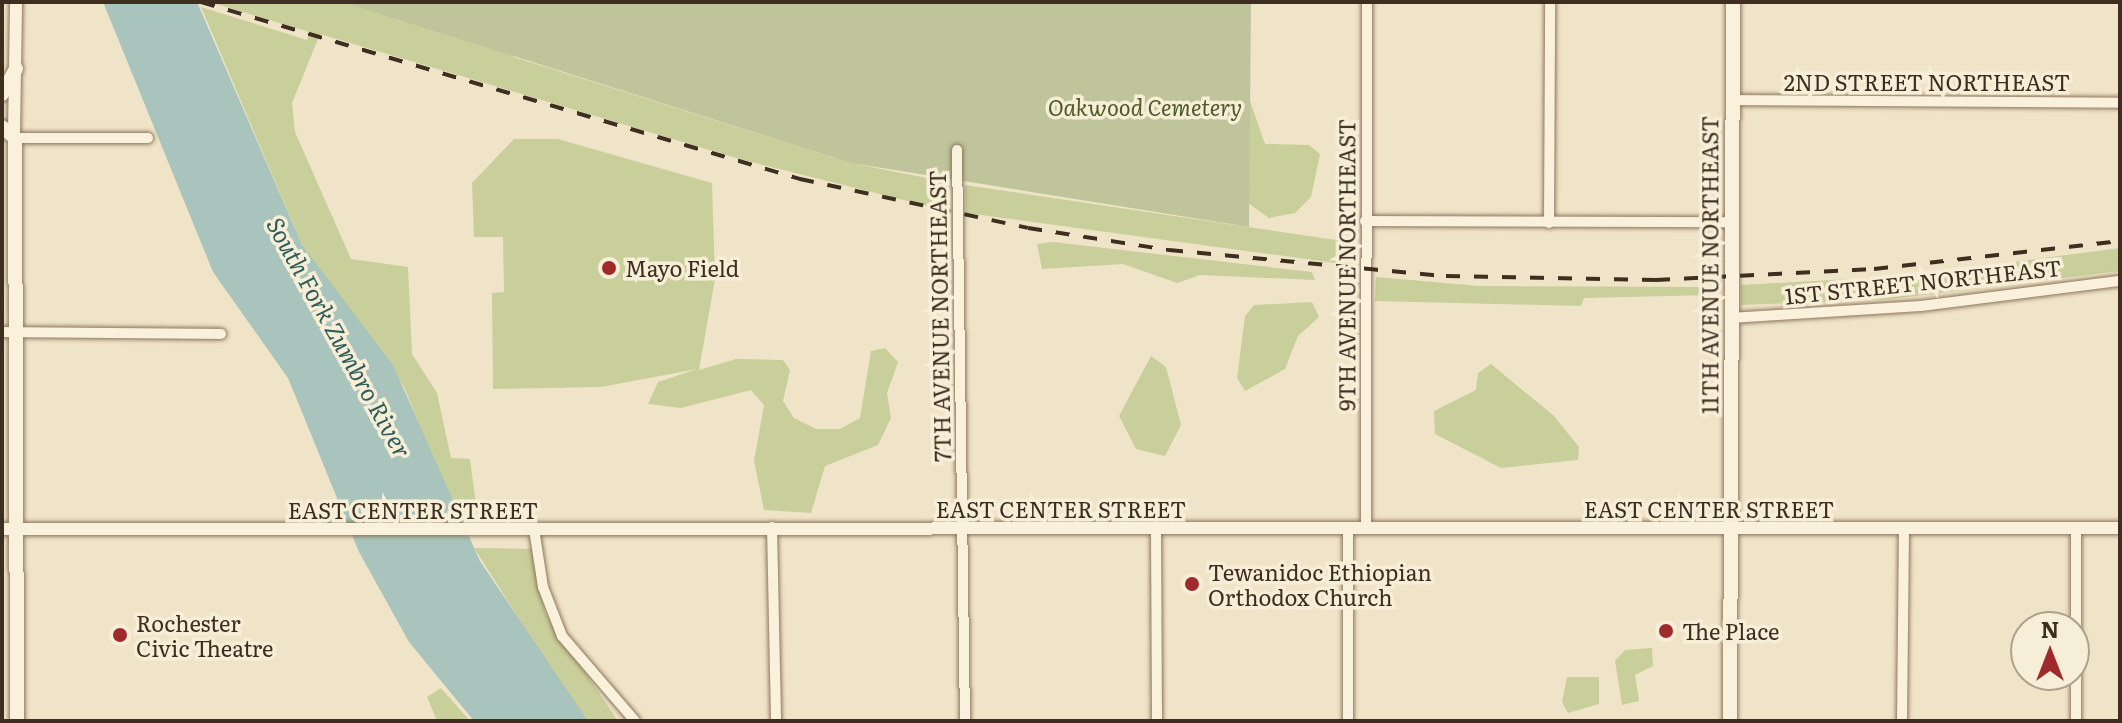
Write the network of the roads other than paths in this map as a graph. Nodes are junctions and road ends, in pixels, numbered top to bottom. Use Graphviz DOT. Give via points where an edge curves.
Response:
graph roads {
  1 [pos="16,2"];
  2 [pos="1367,2"];
  3 [pos="1550,2"];
  4 [pos="1733,2"];
  5 [pos="16,69"];
  6 [pos="2,94"];
  7 [pos="1733,100"];
  8 [pos="2120,103"];
  9 [pos="10,133"];
  10 [pos="148,138"];
  11 [pos="957,150"];
  12 [pos="8,152"];
  13 [pos="1365,221"];
  14 [pos="1730,222"];
  15 [pos="1549,223"];
  16 [pos="2120,281"];
  17 [pos="1730,318"];
  18 [pos="8,332"];
  19 [pos="221,334"];
  20 [pos="772,527"];
  21 [pos="1348,528"];
  22 [pos="1366,528"];
  23 [pos="2076,528"];
  24 [pos="2120,528"];
  25 [pos="8,529"];
  26 [pos="534,529"];
  27 [pos="964,529"];
  28 [pos="1730,529"];
  29 [pos="1904,529"];
  30 [pos="1156,531"];
  31 [pos="17,721"];
  32 [pos="635,721"];
  33 [pos="776,721"];
  34 [pos="965,721"];
  35 [pos="1157,721"];
  36 [pos="1348,721"];
  37 [pos="1730,721"];
  38 [pos="1902,721"];
  39 [pos="2076,721"];
  1 -- 5 [label="street"];
  2 -- 13 [label="street, 9TH AVENUE NORTHEAST"];
  3 -- 15 [label="street"];
  4 -- 7 [label="main road, 11TH AVENUE NORTHEAST"];
  5 -- 6 [label="main road"];
  5 -- 9 [label="street"];
  7 -- 8 [label="street, 2ND STREET NORTHEAST"];
  7 -- 14 [label="main road, 11TH AVENUE NORTHEAST"];
  9 -- 10 [label="street"];
  9 -- 12 [label="main road"];
  11 -- 27 [label="street, 7TH AVENUE NORTHEAST"];
  12 -- 18 [label="main road"];
  13 -- 15 [label="street"];
  13 -- 22 [label="street, 9TH AVENUE NORTHEAST"];
  14 -- 15 [label="street"];
  14 -- 17 [label="main road, 11TH AVENUE NORTHEAST"];
  16 -- 17 [label="street, 1ST STREET NORTHEAST" via="1921,306"];
  17 -- 28 [label="main road, 11TH AVENUE NORTHEAST"];
  18 -- 19 [label="street"];
  18 -- 25 [label="main road"];
  20 -- 26 [label="street, EAST CENTER STREET"];
  20 -- 27 [label="street, EAST CENTER STREET"];
  20 -- 33 [label="street"];
  21 -- 22 [label="street, EAST CENTER STREET"];
  21 -- 30 [label="street, EAST CENTER STREET"];
  21 -- 36 [label="street"];
  22 -- 28 [label="street, EAST CENTER STREET"];
  23 -- 24 [label="street, EAST CENTER STREET"];
  23 -- 29 [label="street, EAST CENTER STREET"];
  23 -- 39 [label="street"];
  25 -- 26 [label="street, EAST CENTER STREET"];
  25 -- 31 [label="main road"];
  26 -- 32 [label="street" via="543,587 562,636"];
  27 -- 30 [label="street, EAST CENTER STREET"];
  27 -- 34 [label="street, 7TH AVENUE NORTHEAST"];
  28 -- 29 [label="street, EAST CENTER STREET"];
  28 -- 37 [label="main road, 11TH AVENUE NORTHEAST"];
  29 -- 38 [label="street"];
  30 -- 35 [label="street"];
}
